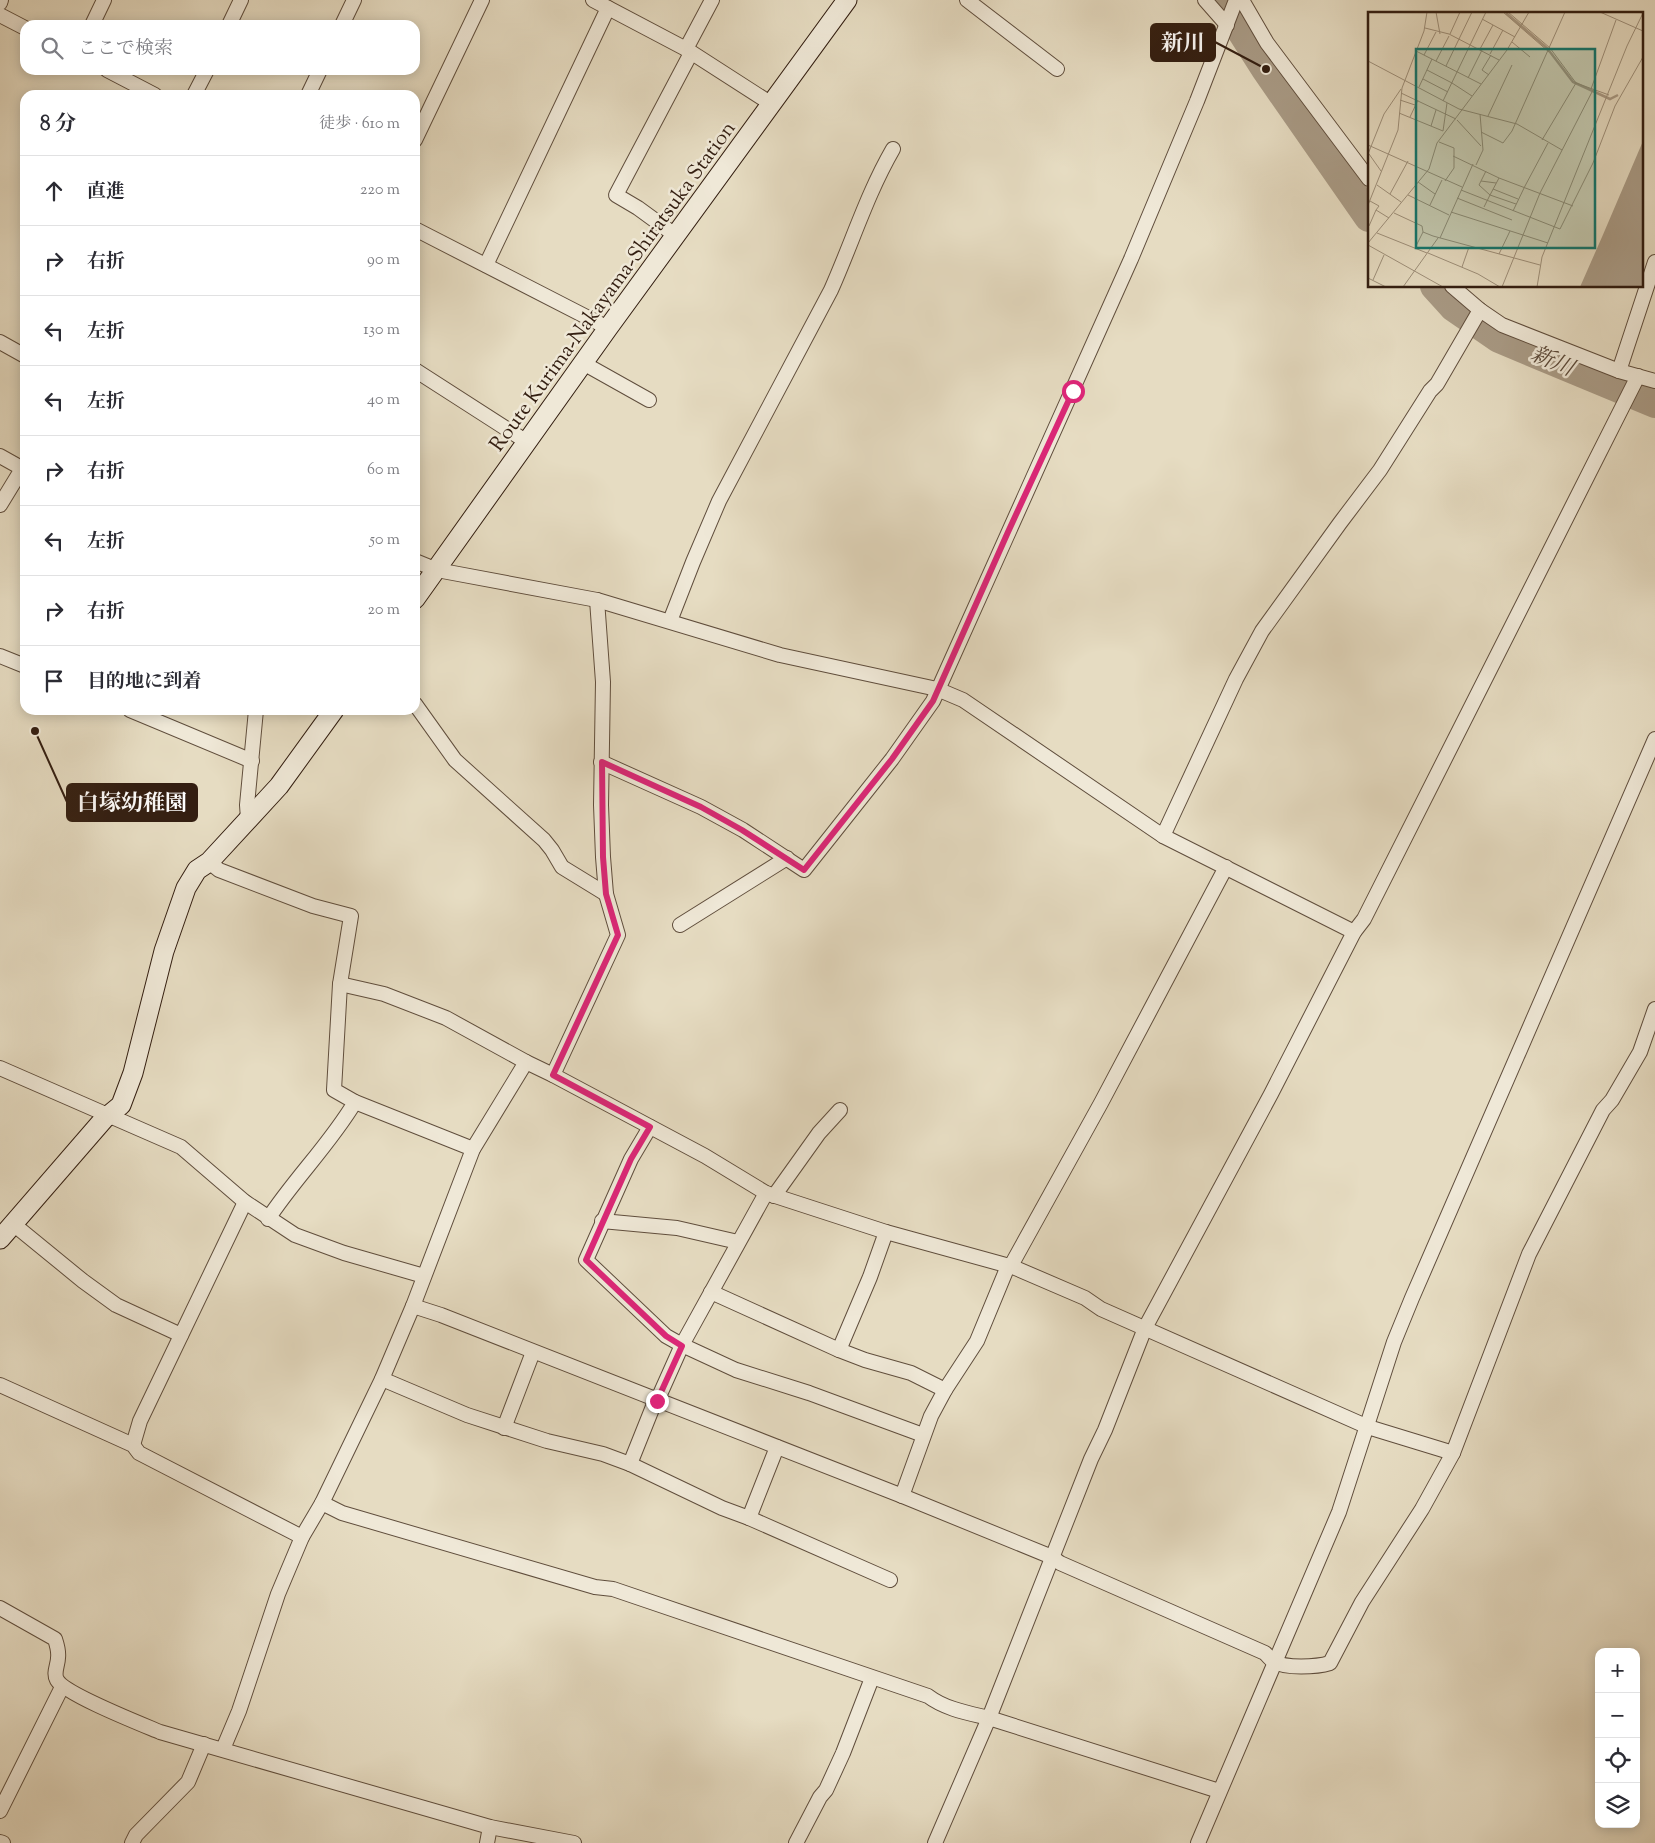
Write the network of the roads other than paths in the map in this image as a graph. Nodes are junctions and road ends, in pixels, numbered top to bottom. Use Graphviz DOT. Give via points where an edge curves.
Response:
graph roads {
  1 [pos="104,0"];
  2 [pos="241,0"];
  3 [pos="354,0"];
  4 [pos="482,0"];
  5 [pos="594,0"];
  6 [pos="712,0"];
  7 [pos="847,0"];
  8 [pos="967,0"];
  9 [pos="1205,0"];
  10 [pos="1236,0"];
  11 [pos="1242,0"];
  12 [pos="608,8"];
  13 [pos="0,15"];
  14 [pos="94,20"];
  15 [pos="231,20"];
  16 [pos="344,20"];
  17 [pos="20,25"];
  18 [pos="1227,25"];
  19 [pos="689,51"];
  20 [pos="1057,69"];
  21 [pos="116,75"];
  22 [pos="204,75"];
  23 [pos="318,75"];
  24 [pos="144,90"];
  25 [pos="197,90"];
  26 [pos="310,90"];
  27 [pos="770,103"];
  28 [pos="420,130"];
  29 [pos="893,149"];
  30 [pos="1368,178"];
  31 [pos="420,231"];
  32 [pos="675,235"];
  33 [pos="1655,262"];
  34 [pos="486,265"];
  35 [pos="1454,288"];
  36 [pos="1480,311"];
  37 [pos="608,328"];
  38 [pos="0,342"];
  39 [pos="20,352"];
  40 [pos="583,363"];
  41 [pos="1619,370"];
  42 [pos="420,373"];
  43 [pos="1637,378"];
  44 [pos="1655,381"];
  45 [pos="649,400"];
  46 [pos="527,442"];
  47 [pos="0,456"];
  48 [pos="20,468"];
  49 [pos="20,475"];
  50 [pos="0,505"];
  51 [pos="420,563"];
  52 [pos="437,570"];
  53 [pos="420,593"];
  54 [pos="597,600"];
  55 [pos="670,621"];
  56 [pos="0,656"];
  57 [pos="20,664"];
  58 [pos="937,689"];
  59 [pos="420,711"];
  60 [pos="144,715"];
  61 [pos="256,715"];
  62 [pos="330,715"];
  63 [pos="1655,739"];
  64 [pos="252,761"];
  65 [pos="602,762"];
  66 [pos="248,818"];
  67 [pos="1163,836"];
  68 [pos="787,858"];
  69 [pos="209,862"];
  70 [pos="1226,867"];
  71 [pos="606,894"];
  72 [pos="680,925"];
  73 [pos="1354,932"];
  74 [pos="340,984"];
  75 [pos="1655,1009"];
  76 [pos="526,1062"];
  77 [pos="0,1068"];
  78 [pos="553,1075"];
  79 [pos="355,1102"];
  80 [pos="840,1110"];
  81 [pos="109,1115"];
  82 [pos="650,1127"];
  83 [pos="473,1149"];
  84 [pos="770,1194"];
  85 [pos="245,1202"];
  86 [pos="268,1218"];
  87 [pos="602,1220"];
  88 [pos="12,1223"];
  89 [pos="886,1232"];
  90 [pos="0,1239"];
  91 [pos="738,1242"];
  92 [pos="1011,1266"];
  93 [pos="424,1276"];
  94 [pos="711,1292"];
  95 [pos="413,1306"];
  96 [pos="1145,1328"];
  97 [pos="180,1335"];
  98 [pos="682,1346"];
  99 [pos="839,1350"];
  100 [pos="534,1352"];
  101 [pos="382,1379"];
  102 [pos="0,1385"];
  103 [pos="945,1390"];
  104 [pos="657,1401"];
  105 [pos="1368,1427"];
  106 [pos="504,1428"];
  107 [pos="924,1435"];
  108 [pos="133,1445"];
  109 [pos="777,1447"];
  110 [pos="1453,1453"];
  111 [pos="630,1464"];
  112 [pos="902,1496"];
  113 [pos="322,1503"];
  114 [pos="749,1518"];
  115 [pos="302,1537"];
  116 [pos="1052,1557"];
  117 [pos="890,1580"];
  118 [pos="0,1608"];
  119 [pos="1275,1663"];
  120 [pos="872,1678"];
  121 [pos="62,1687"];
  122 [pos="989,1718"];
  123 [pos="204,1744"];
  124 [pos="223,1749"];
  125 [pos="1219,1791"];
  126 [pos="0,1811"];
  127 [pos="490,1827"];
  128 [pos="132,1843"];
  129 [pos="487,1843"];
  130 [pos="574,1843"];
  131 [pos="796,1843"];
  132 [pos="935,1843"];
  133 [pos="1198,1843"];
  1 -- 14 [label="street"];
  2 -- 15 [label="street"];
  3 -- 16 [label="street"];
  4 -- 28 [label="street"];
  5 -- 12 [label="street"];
  6 -- 19 [label="street"];
  7 -- 27 [label="main road, Route Kurima-Nakayama-Shiratsuka Station"];
  8 -- 20 [label="street"];
  9 -- 18 [label="street"];
  10 -- 18 [label="street"];
  11 -- 30 [label="street" via="1267,43"];
  12 -- 19 [label="street"];
  12 -- 34 [label="street"];
  13 -- 17 [label="street"];
  18 -- 58 [label="street" via="1131,259"];
  19 -- 27 [label="street"];
  19 -- 32 [label="street" via="616,195"];
  21 -- 24 [label="street"];
  22 -- 25 [label="street"];
  23 -- 26 [label="street"];
  27 -- 32 [label="main road, Route Kurima-Nakayama-Shiratsuka Station"];
  29 -- 55 [label="street" via="861,212 827,298 719,501"];
  31 -- 34 [label="street"];
  32 -- 37 [label="main road, Route Kurima-Nakayama-Shiratsuka Station"];
  33 -- 41 [label="street"];
  34 -- 37 [label="street"];
  35 -- 36 [label="street"];
  36 -- 41 [label="street" via="1502,324"];
  36 -- 67 [label="street" via="1380,470 1262,631 1236,679"];
  37 -- 40 [label="main road, Route Kurima-Nakayama-Shiratsuka Station"];
  38 -- 39 [label="street"];
  40 -- 45 [label="street"];
  40 -- 46 [label="main road, Route Kurima-Nakayama-Shiratsuka Station"];
  41 -- 43 [label="street"];
  42 -- 46 [label="street"];
  43 -- 44 [label="street"];
  43 -- 73 [label="street" via="1364,919"];
  46 -- 52 [label="main road, Route Kurima-Nakayama-Shiratsuka Station"];
  47 -- 48 [label="street"];
  49 -- 50 [label="street"];
  51 -- 52 [label="street"];
  52 -- 53 [label="main road, Route Kurima-Nakayama-Shiratsuka Station"];
  52 -- 54 [label="street"];
  54 -- 55 [label="street"];
  54 -- 65 [label="street" via="603,682"];
  55 -- 58 [label="street" via="780,655"];
  56 -- 57 [label="street"];
  58 -- 67 [label="street" via="963,700"];
  58 -- 68 [label="street" via="933,701 892,759 804,870"];
  59 -- 71 [label="street" via="454,760 544,840 562,867"];
  60 -- 64 [label="street"];
  61 -- 64 [label="street"];
  62 -- 66 [label="main road" via="279,786"];
  63 -- 105 [label="street" via="1412,1298 1394,1342"];
  64 -- 66 [label="street"];
  65 -- 68 [label="street" via="701,807"];
  65 -- 71 [label="street"];
  66 -- 69 [label="main road"];
  67 -- 70 [label="street"];
  68 -- 72 [label="street"];
  69 -- 74 [label="street" via="219,870 313,906 351,916"];
  69 -- 81 [label="main road" via="197,870 186,888 164,951 133,1073 121,1105"];
  70 -- 73 [label="street"];
  70 -- 92 [label="street"];
  71 -- 78 [label="street" via="618,935"];
  73 -- 96 [label="street"];
  74 -- 76 [label="street" via="413,1004 446,1018"];
  74 -- 79 [label="street" via="334,1090"];
  75 -- 110 [label="street" via="1640,1052 1603,1110 1529,1254"];
  76 -- 78 [label="street"];
  76 -- 83 [label="street"];
  77 -- 81 [label="street"];
  78 -- 82 [label="street"];
  79 -- 83 [label="street"];
  79 -- 86 [label="street"];
  80 -- 84 [label="street"];
  81 -- 85 [label="street" via="181,1147"];
  81 -- 88 [label="main road"];
  82 -- 84 [label="street"];
  82 -- 87 [label="street"];
  83 -- 93 [label="street"];
  84 -- 89 [label="street"];
  84 -- 91 [label="street"];
  85 -- 86 [label="street"];
  85 -- 97 [label="street"];
  86 -- 93 [label="street" via="295,1236"];
  87 -- 91 [label="street" via="677,1228"];
  87 -- 98 [label="street" via="586,1260 666,1336"];
  88 -- 90 [label="main road"];
  88 -- 97 [label="street" via="116,1305"];
  89 -- 92 [label="street"];
  89 -- 99 [label="street"];
  91 -- 94 [label="street"];
  92 -- 96 [label="street"];
  92 -- 103 [label="street" via="976,1341"];
  93 -- 95 [label="street"];
  94 -- 98 [label="street"];
  94 -- 99 [label="street"];
  95 -- 100 [label="street"];
  95 -- 101 [label="street"];
  96 -- 105 [label="street"];
  96 -- 116 [label="street"];
  97 -- 108 [label="street" via="140,1421"];
  98 -- 104 [label="street"];
  98 -- 107 [label="street" via="736,1370"];
  99 -- 103 [label="street" via="911,1373"];
  100 -- 104 [label="street"];
  100 -- 106 [label="street"];
  101 -- 106 [label="street"];
  101 -- 113 [label="street"];
  102 -- 108 [label="street"];
  103 -- 107 [label="street"];
  104 -- 109 [label="street"];
  104 -- 111 [label="street"];
  105 -- 110 [label="street"];
  105 -- 119 [label="street" via="1339,1512"];
  106 -- 111 [label="street"];
  107 -- 112 [label="street"];
  108 -- 115 [label="street" via="139,1453"];
  109 -- 112 [label="street"];
  109 -- 114 [label="street"];
  110 -- 119 [label="street" via="1422,1509 1362,1602 1330,1663 1318,1667"];
  111 -- 114 [label="street"];
  112 -- 116 [label="street"];
  113 -- 115 [label="street"];
  113 -- 120 [label="street" via="342,1513 450,1545 595,1587 613,1589"];
  114 -- 117 [label="street"];
  115 -- 124 [label="street" via="278,1594"];
  116 -- 119 [label="street" via="1264,1653"];
  116 -- 122 [label="street"];
  118 -- 121 [label="street" via="55,1639 58,1648 56,1678"];
  119 -- 125 [label="street"];
  120 -- 122 [label="street"];
  120 -- 131 [label="street" via="826,1790"];
  121 -- 123 [label="street" via="160,1732"];
  121 -- 126 [label="street"];
  122 -- 125 [label="street"];
  122 -- 132 [label="street"];
  123 -- 124 [label="street"];
  123 -- 128 [label="street" via="188,1782"];
  124 -- 127 [label="street"];
  125 -- 133 [label="street"];
  127 -- 129 [label="street"];
  127 -- 130 [label="street"];
}
